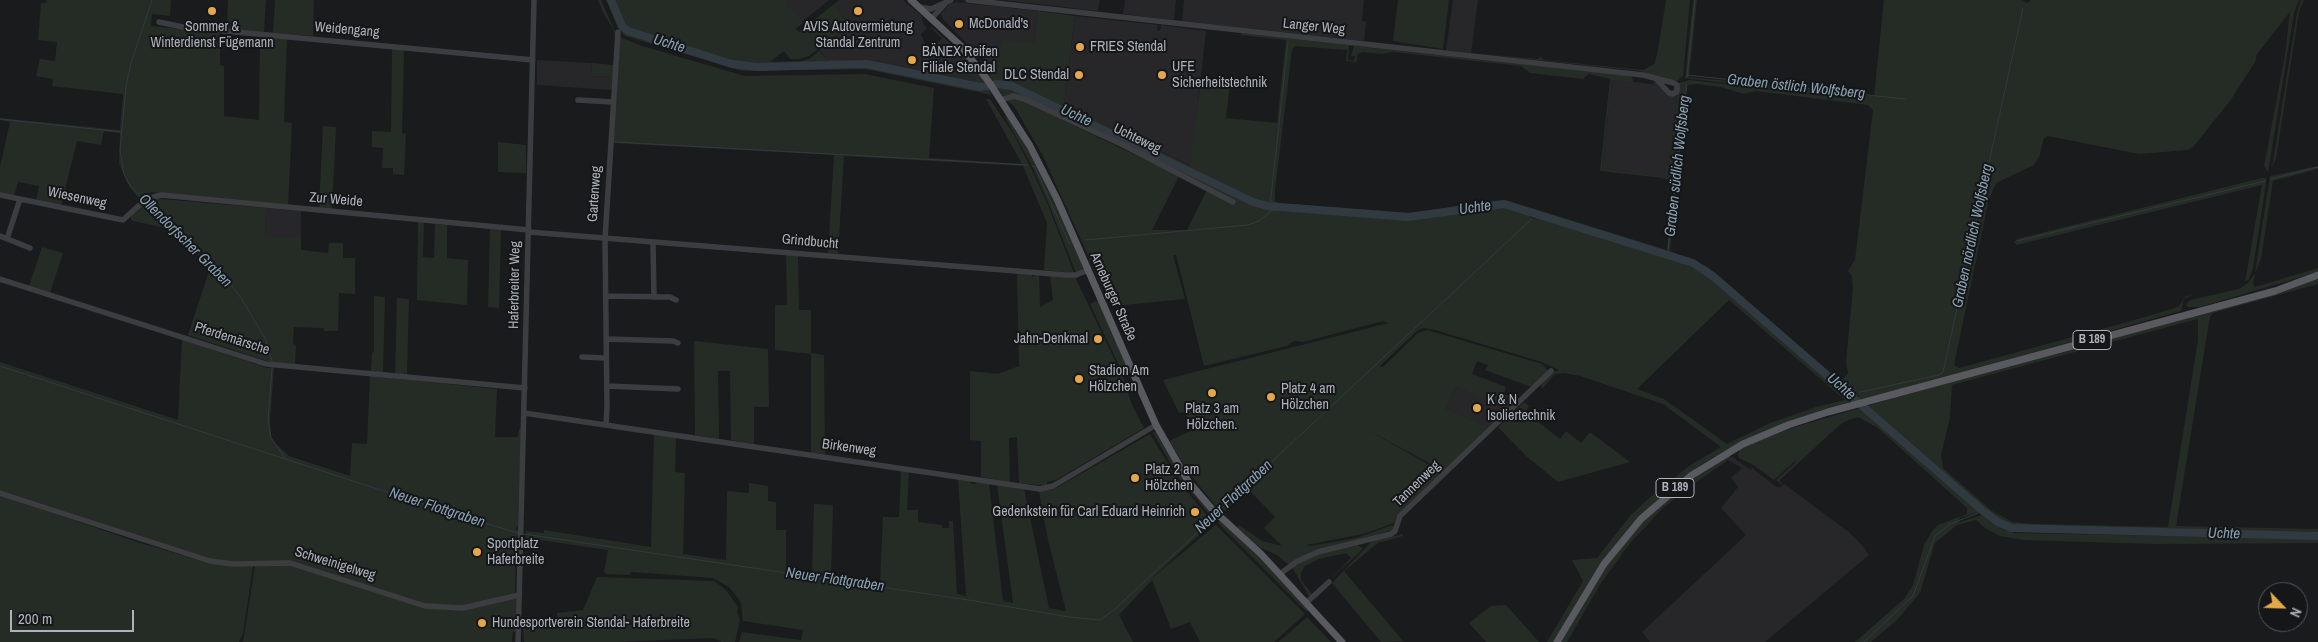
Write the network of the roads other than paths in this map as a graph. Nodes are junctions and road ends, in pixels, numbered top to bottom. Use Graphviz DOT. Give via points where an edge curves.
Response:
graph roads {
  1 [pos="534,0"];
  2 [pos="911,0"];
  3 [pos="968,0"];
  4 [pos="948,2"];
  5 [pos="919,7"];
  6 [pos="932,18"];
  7 [pos="159,22"];
  8 [pos="618,32"];
  9 [pos="533,60"];
  10 [pos="1657,80"];
  11 [pos="578,100"];
  12 [pos="1001,100"];
  13 [pos="613,102"];
  14 [pos="0,195"];
  15 [pos="20,199"];
  16 [pos="144,200"];
  17 [pos="1233,202"];
  18 [pos="529,231"];
  19 [pos="0,236"];
  20 [pos="7,239"];
  21 [pos="605,239"];
  22 [pos="653,243"];
  23 [pos="30,248"];
  24 [pos="1088,270"];
  25 [pos="2318,275"];
  26 [pos="0,279"];
  27 [pos="606,296"];
  28 [pos="654,297"];
  29 [pos="676,300"];
  30 [pos="606,339"];
  31 [pos="678,343"];
  32 [pos="582,357"];
  33 [pos="606,358"];
  34 [pos="1551,371"];
  35 [pos="607,386"];
  36 [pos="525,388"];
  37 [pos="678,389"];
  38 [pos="524,413"];
  39 [pos="606,424"];
  40 [pos="1156,426"];
  41 [pos="0,493"];
  42 [pos="1280,574"];
  43 [pos="1329,582"];
  44 [pos="520,595"];
  45 [pos="1306,603"];
  46 [pos="518,642"];
  47 [pos="1342,642"];
  48 [pos="1557,642"];
  1 -- 9 [label="street, Haferbreiter Weg"];
  2 -- 5 [label="main road, Arneburger Straße"];
  3 -- 10 [label="street, Langer Weg" via="1643,75"];
  4 -- 5 [label="street" via="931,9"];
  4 -- 6 [label="street"];
  5 -- 6 [label="main road, Arneburger Straße"];
  6 -- 12 [label="main road, Arneburger Straße" via="961,46"];
  7 -- 9 [label="street, Weidengang" via="193,28"];
  8 -- 13 [label="street, Gartenweg"];
  9 -- 18 [label="street, Haferbreiter Weg"];
  11 -- 13 [label="street"];
  12 -- 17 [label="street, Uchteweg" via="1005,96 1024,99 1123,145"];
  12 -- 24 [label="main road, Arneburger Straße" via="1042,167"];
  13 -- 21 [label="street, Gartenweg"];
  14 -- 15 [label="street, Wiesenweg"];
  15 -- 16 [label="street, Wiesenweg" via="123,220"];
  15 -- 20 [label="street"];
  16 -- 18 [label="street, Zur Weide" via="161,195"];
  18 -- 21 [label="street, Grindbucht"];
  18 -- 36 [label="street, Haferbreiter Weg"];
  19 -- 20 [label="street"];
  20 -- 23 [label="street"];
  21 -- 22 [label="street, Grindbucht"];
  21 -- 27 [label="street, Gartenweg"];
  22 -- 24 [label="street, Grindbucht" via="1066,275"];
  22 -- 28 [label="street"];
  24 -- 40 [label="main road, Arneburger Straße"];
  25 -- 48 [label="main road, B 189" via="2275,291 1805,419 1758,437 1679,484 1648,512 1618,545"];
  26 -- 36 [label="street, Pferdemärsche" via="266,364"];
  27 -- 28 [label="street"];
  27 -- 30 [label="street, Gartenweg"];
  28 -- 29 [label="street"];
  30 -- 31 [label="street"];
  30 -- 33 [label="street, Gartenweg"];
  32 -- 33 [label="street"];
  33 -- 35 [label="street, Gartenweg"];
  34 -- 42 [label="street, Tannenweg" via="1400,516 1392,534 1318,552"];
  35 -- 37 [label="street"];
  35 -- 39 [label="street, Gartenweg"];
  36 -- 38 [label="street, Haferbreiter Weg"];
  38 -- 39 [label="street, Birkenweg"];
  38 -- 44 [label="street, Haferbreiter Weg"];
  39 -- 40 [label="street, Birkenweg" via="1040,489 1053,486"];
  40 -- 42 [label="main road, Arneburger Straße" via="1188,481 1212,510"];
  41 -- 44 [label="street, Schweinigelweg" via="210,561 290,563 425,606 463,608"];
  42 -- 45 [label="main road, Arneburger Straße"];
  43 -- 45 [label="street"];
  44 -- 46 [label="street, Haferbreiter Weg"];
  45 -- 47 [label="main road, Arneburger Straße"];
}
